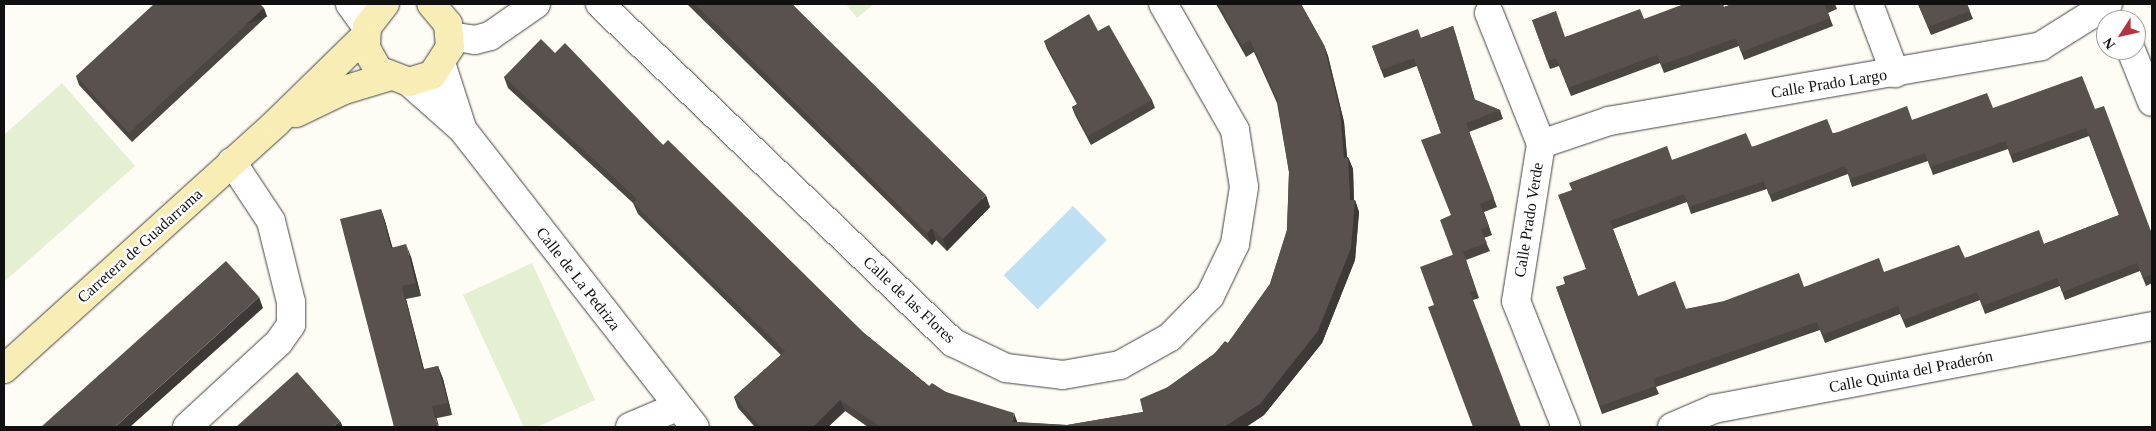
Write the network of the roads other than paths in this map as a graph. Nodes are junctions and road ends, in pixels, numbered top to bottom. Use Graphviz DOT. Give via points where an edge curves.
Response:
graph roads {
  1 [pos="350,4"];
  2 [pos="536,4"];
  3 [pos="600,4"];
  4 [pos="1163,4"];
  5 [pos="1869,4"];
  6 [pos="1489,13"];
  7 [pos="376,15"];
  8 [pos="446,17"];
  9 [pos="2096,19"];
  10 [pos="2135,60"];
  11 [pos="442,66"];
  12 [pos="1895,73"];
  13 [pos="398,80"];
  14 [pos="2152,102"];
  15 [pos="276,123"];
  16 [pos="462,130"];
  17 [pos="1541,144"];
  18 [pos="232,162"];
  19 [pos="2152,326"];
  20 [pos="4,369"];
  21 [pos="677,407"];
  22 [pos="187,427"];
  23 [pos="630,427"];
  24 [pos="695,427"];
  25 [pos="1566,427"];
  26 [pos="1672,427"];
  1 -- 7 [label="street"];
  2 -- 8 [label="street" via="490,36 475,40"];
  3 -- 4 [label="street, Calle de las Flores" via="954,343 1006,368 1063,375 1120,365 1170,338 1210,296 1236,244 1244,187 1234,130"];
  5 -- 12 [label="street"];
  6 -- 17 [label="street, Calle Prado Verde"];
  7 -- 13 [label="main road" via="370,60"];
  7 -- 15 [label="main road, Carretera de Guadarrama"];
  8 -- 11 [label="main road"];
  9 -- 12 [label="street, Calle Prado Largo" via="2041,46"];
  10 -- 14 [label="street"];
  11 -- 13 [label="main road, Carretera de Guadarrama" via="427,77"];
  11 -- 16 [label="street, Calle de La Pedriza"];
  12 -- 17 [label="street, Calle Prado Largo" via="1609,121"];
  13 -- 15 [label="main road, Carretera de Guadarrama" via="344,90"];
  13 -- 16 [label="street, Calle de La Pedriza"];
  15 -- 18 [label="main road, Carretera de Guadarrama"];
  16 -- 21 [label="street, Calle de La Pedriza"];
  17 -- 25 [label="street, Calle Prado Verde" via="1516,301"];
  18 -- 20 [label="main road, Carretera de Guadarrama"];
  18 -- 22 [label="street" via="271,221 291,302 291,325 279,342"];
  19 -- 26 [label="street, Calle Quinta del Praderón" via="1714,408"];
  21 -- 23 [label="street"];
  21 -- 24 [label="street, Calle de La Pedriza"];
}
